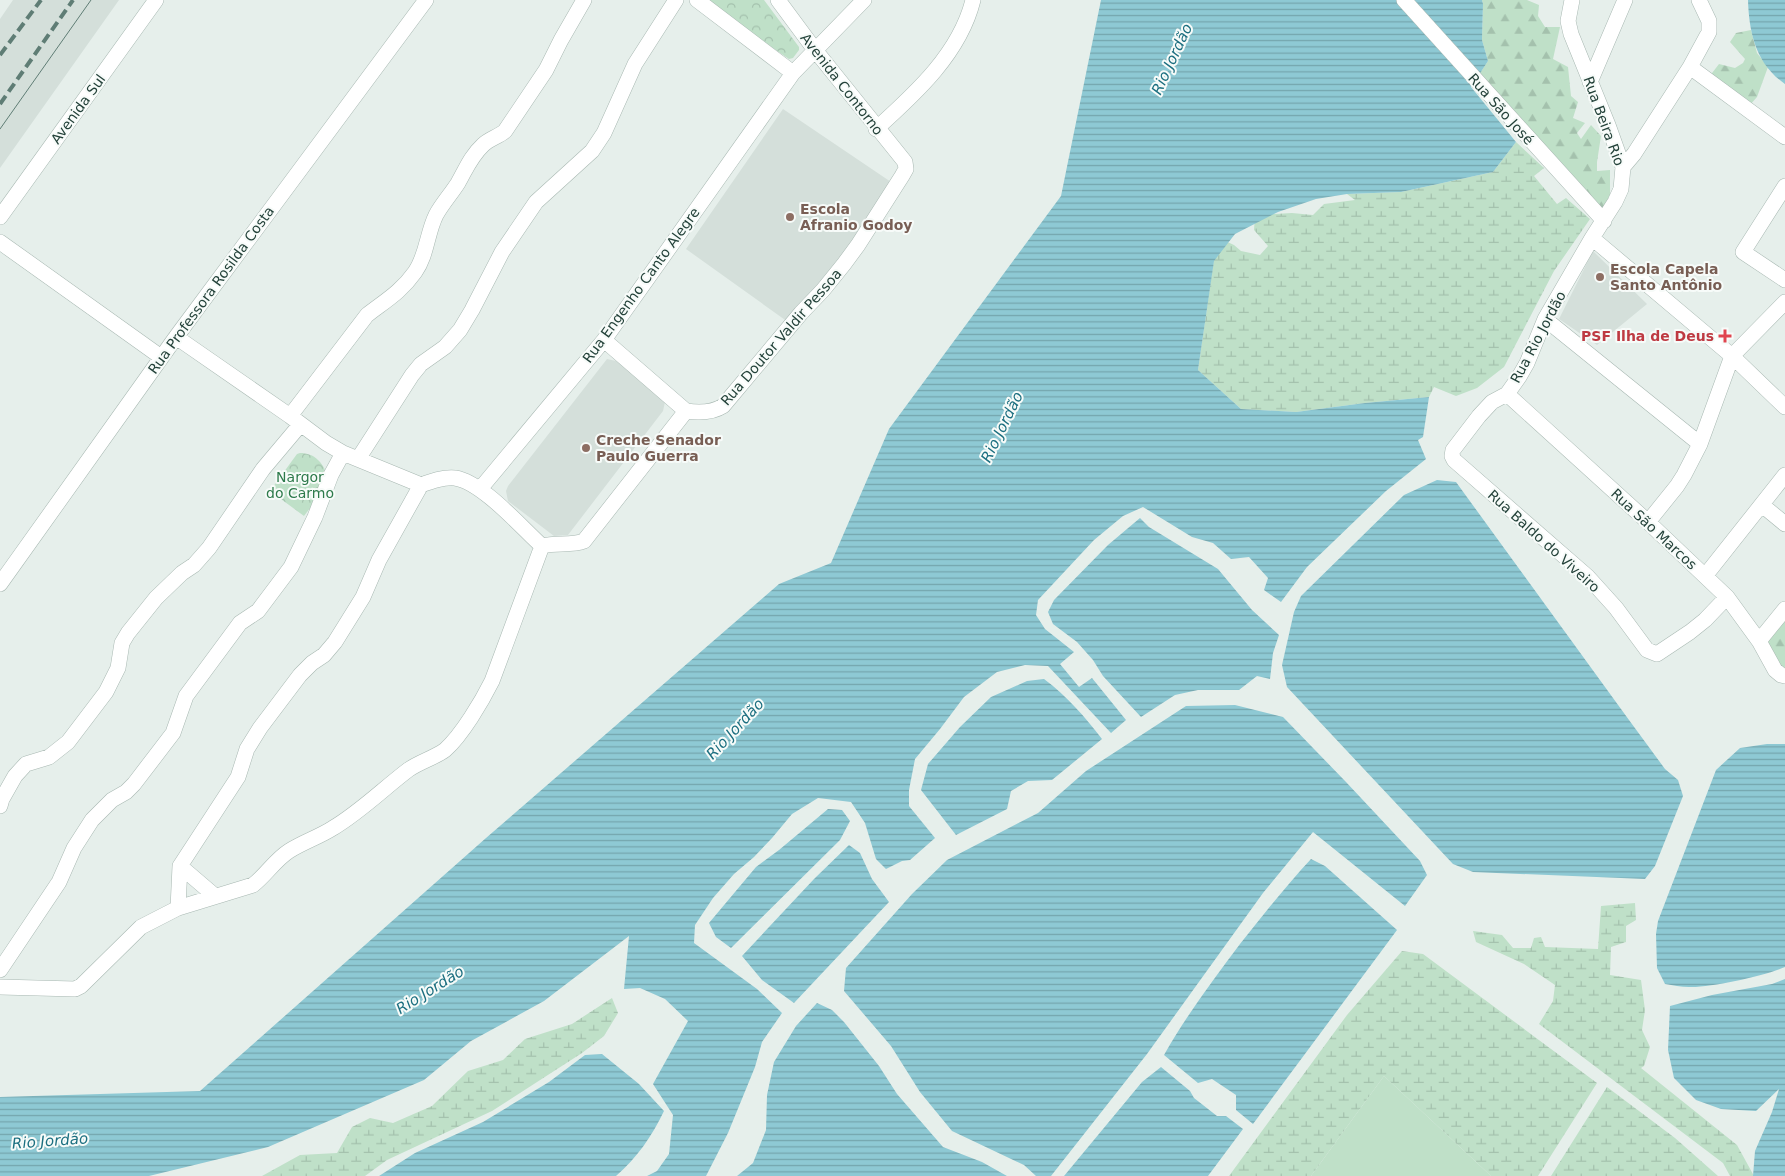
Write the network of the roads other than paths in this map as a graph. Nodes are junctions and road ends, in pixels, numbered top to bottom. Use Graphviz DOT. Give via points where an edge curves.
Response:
graph roads {
  1 [pos="156,0"];
  2 [pos="426,0"];
  3 [pos="584,0"];
  4 [pos="676,0"];
  5 [pos="697,0"];
  6 [pos="778,0"];
  7 [pos="864,0"];
  8 [pos="972,0"];
  9 [pos="1404,0"];
  10 [pos="1572,0"];
  11 [pos="1626,0"];
  12 [pos="1699,0"];
  13 [pos="815,50"];
  14 [pos="1690,68"];
  15 [pos="793,73"];
  16 [pos="1590,82"];
  17 [pos="876,128"];
  18 [pos="1785,138"];
  19 [pos="1623,167"];
  20 [pos="906,169"];
  21 [pos="1785,186"];
  22 [pos="0,217"];
  23 [pos="1602,219"];
  24 [pos="1592,238"];
  25 [pos="0,242"];
  26 [pos="1785,280"];
  27 [pos="1785,302"];
  28 [pos="1545,319"];
  29 [pos="176,337"];
  30 [pos="604,340"];
  31 [pos="1732,356"];
  32 [pos="161,357"];
  33 [pos="1507,394"];
  34 [pos="1785,407"];
  35 [pos="686,412"];
  36 [pos="295,420"];
  37 [pos="1700,444"];
  38 [pos="1454,450"];
  39 [pos="343,453"];
  40 [pos="358,459"];
  41 [pos="1785,475"];
  42 [pos="421,485"];
  43 [pos="480,488"];
  44 [pos="1762,505"];
  45 [pos="1648,522"];
  46 [pos="1785,524"];
  47 [pos="542,546"];
  48 [pos="1705,576"];
  49 [pos="0,584"];
  50 [pos="1726,597"];
  51 [pos="1785,608"];
  52 [pos="1759,641"];
  53 [pos="1785,676"];
  54 [pos="0,806"];
  55 [pos="180,866"];
  56 [pos="215,896"];
  57 [pos="178,908"];
  58 [pos="0,970"];
  59 [pos="0,987"];
  1 -- 22 [label="street, Avenida Sul"];
  2 -- 29 [label="street, Rua Professora Rosilda Costa"];
  3 -- 36 [label="street" via="546,70 505,131 473,155 436,214 416,271 400,290 366,314"];
  4 -- 40 [label="street" via="635,64 604,133 592,151 536,202 502,252 460,330 412,375"];
  5 -- 15 [label="street"];
  6 -- 13 [label="street, Avenida Contorno"];
  7 -- 13 [label="street, Rua Engenho Canto Alegre"];
  8 -- 17 [label="street" via="960,35 928,80"];
  9 -- 23 [label="street, Rua São José"];
  10 -- 16 [label="street, Rua Beira Rio" via="1568,21"];
  11 -- 16 [label="street"];
  12 -- 14 [label="street" via="1709,21 1709,32"];
  13 -- 15 [label="street, Rua Engenho Canto Alegre"];
  13 -- 17 [label="street, Avenida Contorno"];
  14 -- 18 [label="street"];
  14 -- 19 [label="street"];
  15 -- 30 [label="street, Rua Engenho Canto Alegre"];
  16 -- 19 [label="street, Rua Beira Rio"];
  17 -- 20 [label="street, Avenida Contorno" via="905,162"];
  19 -- 23 [label="street, Rua Beira Rio" via="1621,189"];
  20 -- 35 [label="street, Rua Doutor Valdir Pessoa" via="854,252 723,406 706,412"];
  21 -- 26 [label="street" via="1743,252"];
  23 -- 24 [label="street, Rua Beira Rio"];
  24 -- 28 [label="street, Rua Rio Jordão"];
  24 -- 31 [label="street"];
  25 -- 32 [label="street"];
  27 -- 31 [label="street"];
  28 -- 33 [label="street, Rua Rio Jordão" via="1527,363"];
  28 -- 37 [label="street"];
  29 -- 32 [label="street, Rua Professora Rosilda Costa"];
  29 -- 36 [label="street"];
  30 -- 35 [label="street"];
  30 -- 43 [label="street, Rua Engenho Canto Alegre"];
  31 -- 34 [label="street"];
  31 -- 37 [label="street"];
  32 -- 49 [label="street, Rua Professora Rosilda Costa"];
  33 -- 38 [label="street, Rua Rio Jordão" via="1492,402"];
  33 -- 45 [label="street, Rua São Marcos"];
  35 -- 47 [label="street" via="584,541"];
  36 -- 39 [label="street"];
  36 -- 54 [label="street" via="209,548 156,598 128,633 122,643 118,668 106,692 68,742 49,757 26,764 15,776"];
  37 -- 45 [label="street" via="1678,486"];
  38 -- 50 [label="street, Rua Baldo do Viveiro" via="1454,460 1588,577 1647,650 1657,654 1690,632"];
  39 -- 40 [label="street"];
  39 -- 58 [label="street" via="291,567 258,611 240,623 186,696 174,733 134,784 92,820 58,882"];
  40 -- 42 [label="street"];
  41 -- 44 [label="street"];
  42 -- 43 [label="street" via="443,478 456,478"];
  42 -- 55 [label="street" via="379,560 363,597 335,642 300,675 260,728 247,749 238,777"];
  43 -- 47 [label="street"];
  44 -- 46 [label="street"];
  44 -- 48 [label="street"];
  45 -- 48 [label="street, Rua São Marcos"];
  47 -- 56 [label="street" via="492,681 453,742 444,751 410,769 334,828 290,850 253,885"];
  48 -- 50 [label="street, Rua São Marcos"];
  50 -- 52 [label="street, Rua São Marcos"];
  51 -- 52 [label="street"];
  52 -- 53 [label="street, Rua São Marcos" via="1775,670"];
  55 -- 56 [label="street"];
  55 -- 57 [label="street"];
  56 -- 57 [label="street"];
  57 -- 59 [label="street" via="141,928 75,989"];
}
